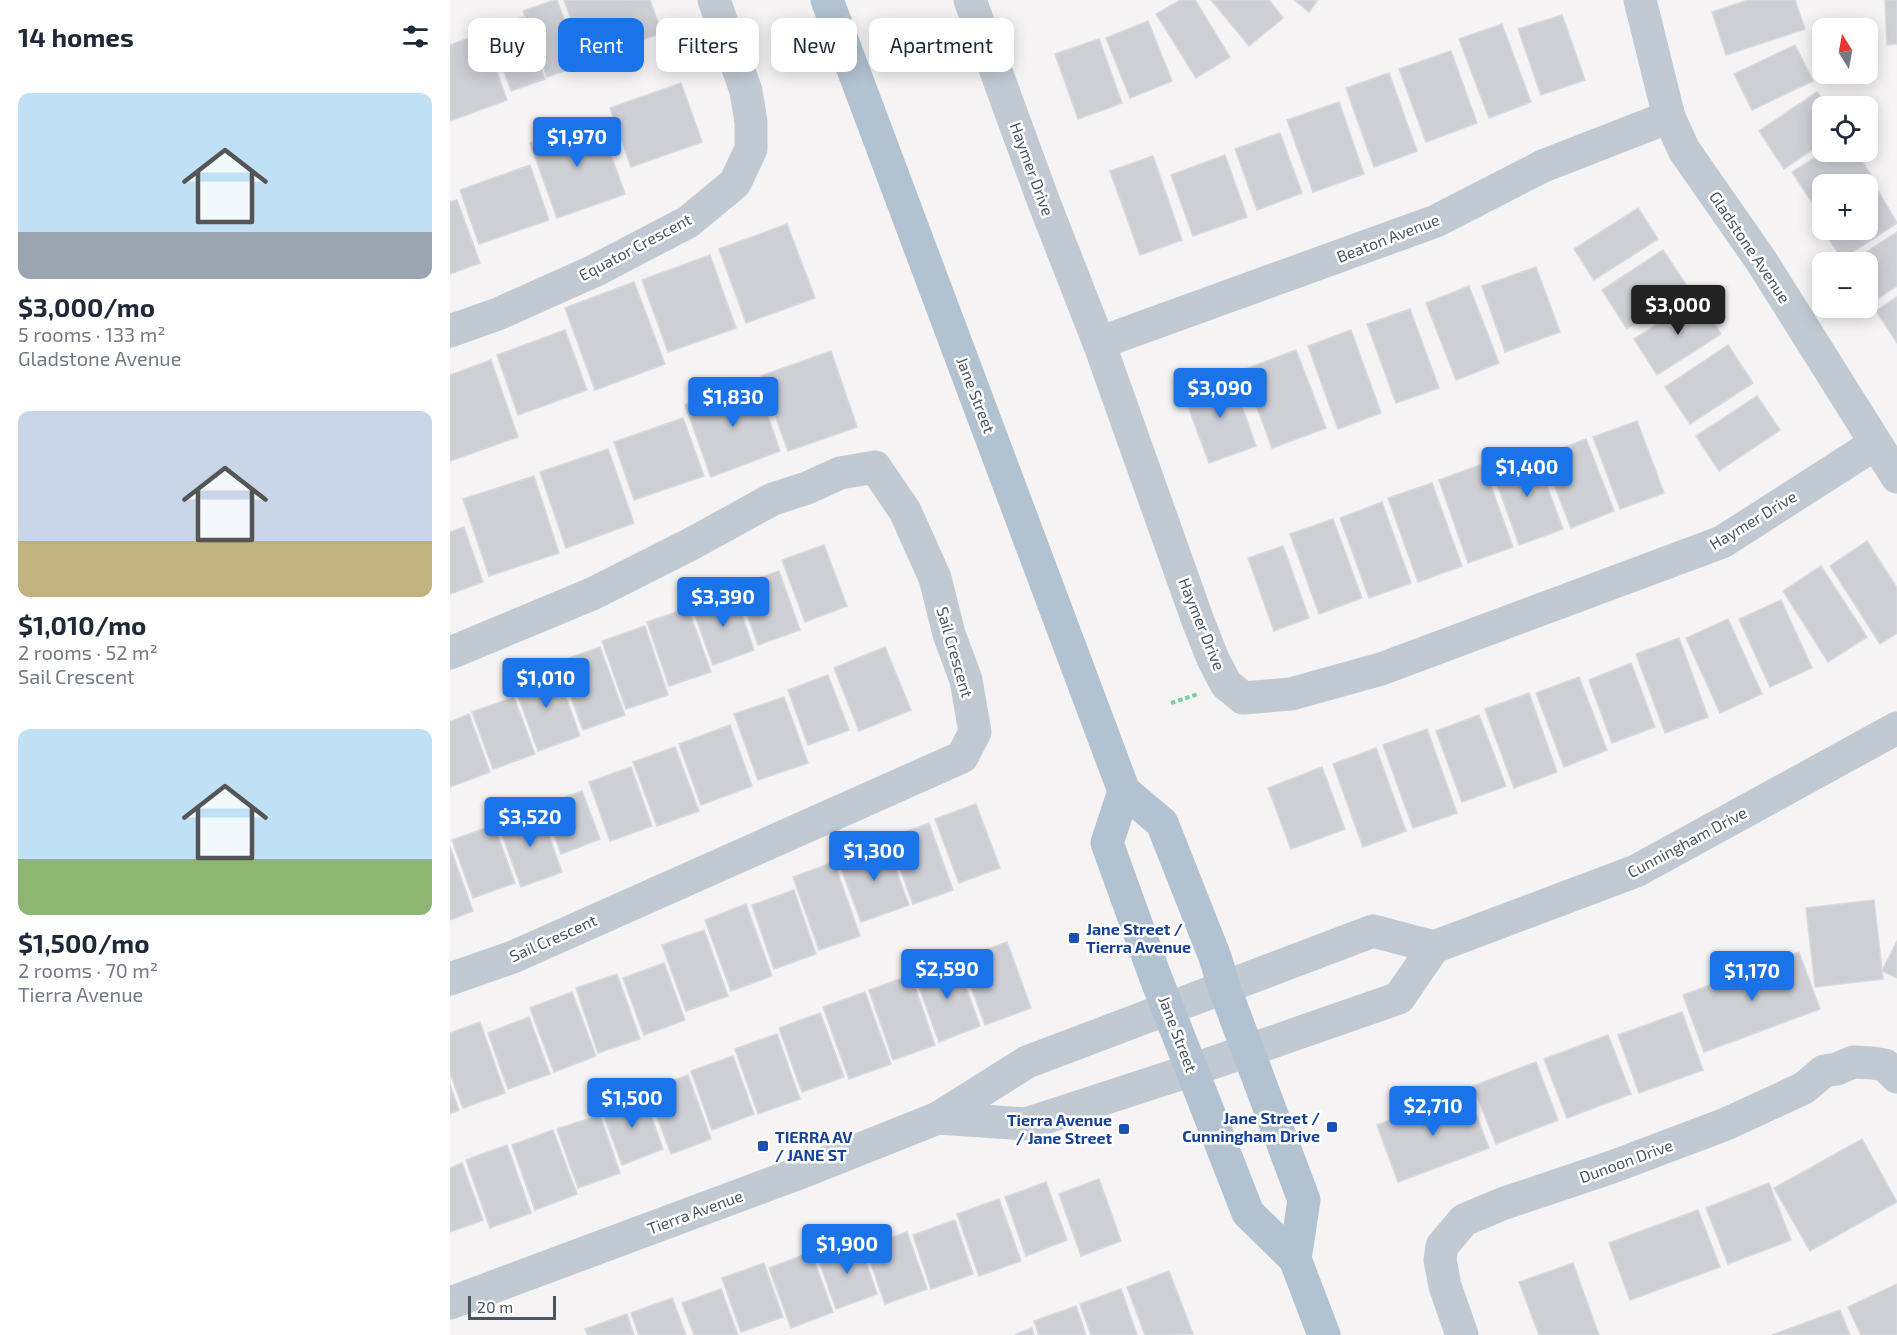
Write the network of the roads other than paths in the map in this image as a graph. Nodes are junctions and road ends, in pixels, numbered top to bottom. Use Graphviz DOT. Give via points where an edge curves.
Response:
graph roads {
  1 [pos="714,0"];
  2 [pos="828,0"];
  3 [pos="1640,0"];
  4 [pos="977,2"];
  5 [pos="1669,117"];
  6 [pos="450,331"];
  7 [pos="1100,343"];
  8 [pos="1875,444"];
  9 [pos="1897,477"];
  10 [pos="450,653"];
  11 [pos="1897,728"];
  12 [pos="1124,791"];
  13 [pos="1434,947"];
  14 [pos="450,979"];
  15 [pos="1224,987"];
  16 [pos="1167,1007"];
  17 [pos="1248,1049"];
  18 [pos="1192,1070"];
  19 [pos="1897,1077"];
  20 [pos="938,1118"];
  21 [pos="1295,1258"];
  22 [pos="450,1303"];
  23 [pos="1324,1335"];
  24 [pos="1462,1335"];
  1 -- 6 [label="street, Equator Crescent" via="746,91 751,122 751,148 735,183 688,222 594,271"];
  2 -- 12 [label="main road, Jane Street"];
  3 -- 5 [label="street, Gladstone Avenue"];
  4 -- 7 [label="street, Haymer Drive" via="1043,200"];
  5 -- 7 [label="street, Beaton Avenue" via="1543,166 1436,221"];
  5 -- 8 [label="street, Gladstone Avenue" via="1684,150 1762,262"];
  7 -- 8 [label="street, Haymer Drive" via="1198,621 1226,684 1243,698 1291,694 1381,669 1722,542"];
  8 -- 9 [label="street, Gladstone Avenue"];
  10 -- 14 [label="street, Sail Crescent" via="592,594 773,498 840,473 875,467 905,511 934,578 966,680 975,732 962,757 513,957"];
  11 -- 13 [label="street, Cunningham Drive" via="1636,871"];
  12 -- 15 [label="main road, Jane Street" via="1162,822"];
  12 -- 16 [label="main road, Jane Street" via="1107,843"];
  13 -- 15 [label="street" via="1373,931"];
  13 -- 17 [label="street" via="1399,998"];
  15 -- 16 [label="street, Tierra Avenue"];
  15 -- 17 [label="main road, Jane Street"];
  16 -- 18 [label="main road, Jane Street"];
  16 -- 20 [label="street, Tierra Avenue" via="1027,1062"];
  17 -- 18 [label="street"];
  17 -- 21 [label="main road, Jane Street" via="1304,1200"];
  18 -- 20 [label="street, Tierra Avenue" via="1026,1124"];
  18 -- 21 [label="main road, Jane Street" via="1248,1213"];
  19 -- 24 [label="street, Dunoon Drive" via="1885,1065 1872,1063 1853,1062 1824,1071 1804,1088 1735,1120 1464,1220 1442,1246 1440,1260"];
  20 -- 22 [label="street, Tierra Avenue"];
  21 -- 23 [label="main road, Jane Street"];
}
